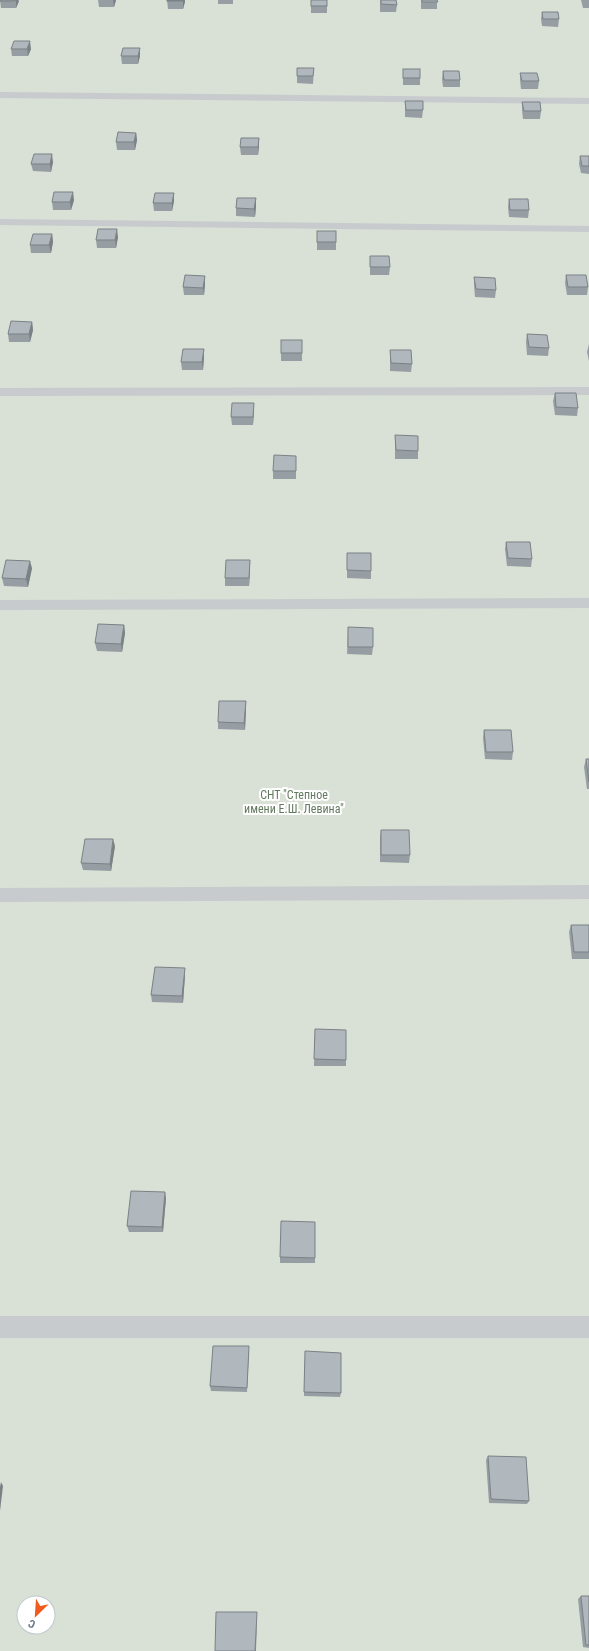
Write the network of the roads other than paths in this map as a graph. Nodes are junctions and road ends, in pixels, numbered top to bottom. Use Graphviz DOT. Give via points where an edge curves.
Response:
graph roads {
  1 [pos="0,95"];
  2 [pos="589,101"];
  3 [pos="0,222"];
  4 [pos="589,229"];
  5 [pos="589,391"];
  6 [pos="0,392"];
  7 [pos="589,603"];
  8 [pos="0,605"];
  9 [pos="589,892"];
  10 [pos="0,895"];
  11 [pos="0,1327"];
  12 [pos="589,1327"];
  1 -- 2 [label="lane"];
  3 -- 4 [label="lane"];
  5 -- 6 [label="lane"];
  7 -- 8 [label="lane"];
  9 -- 10 [label="lane"];
  11 -- 12 [label="lane"];
}
